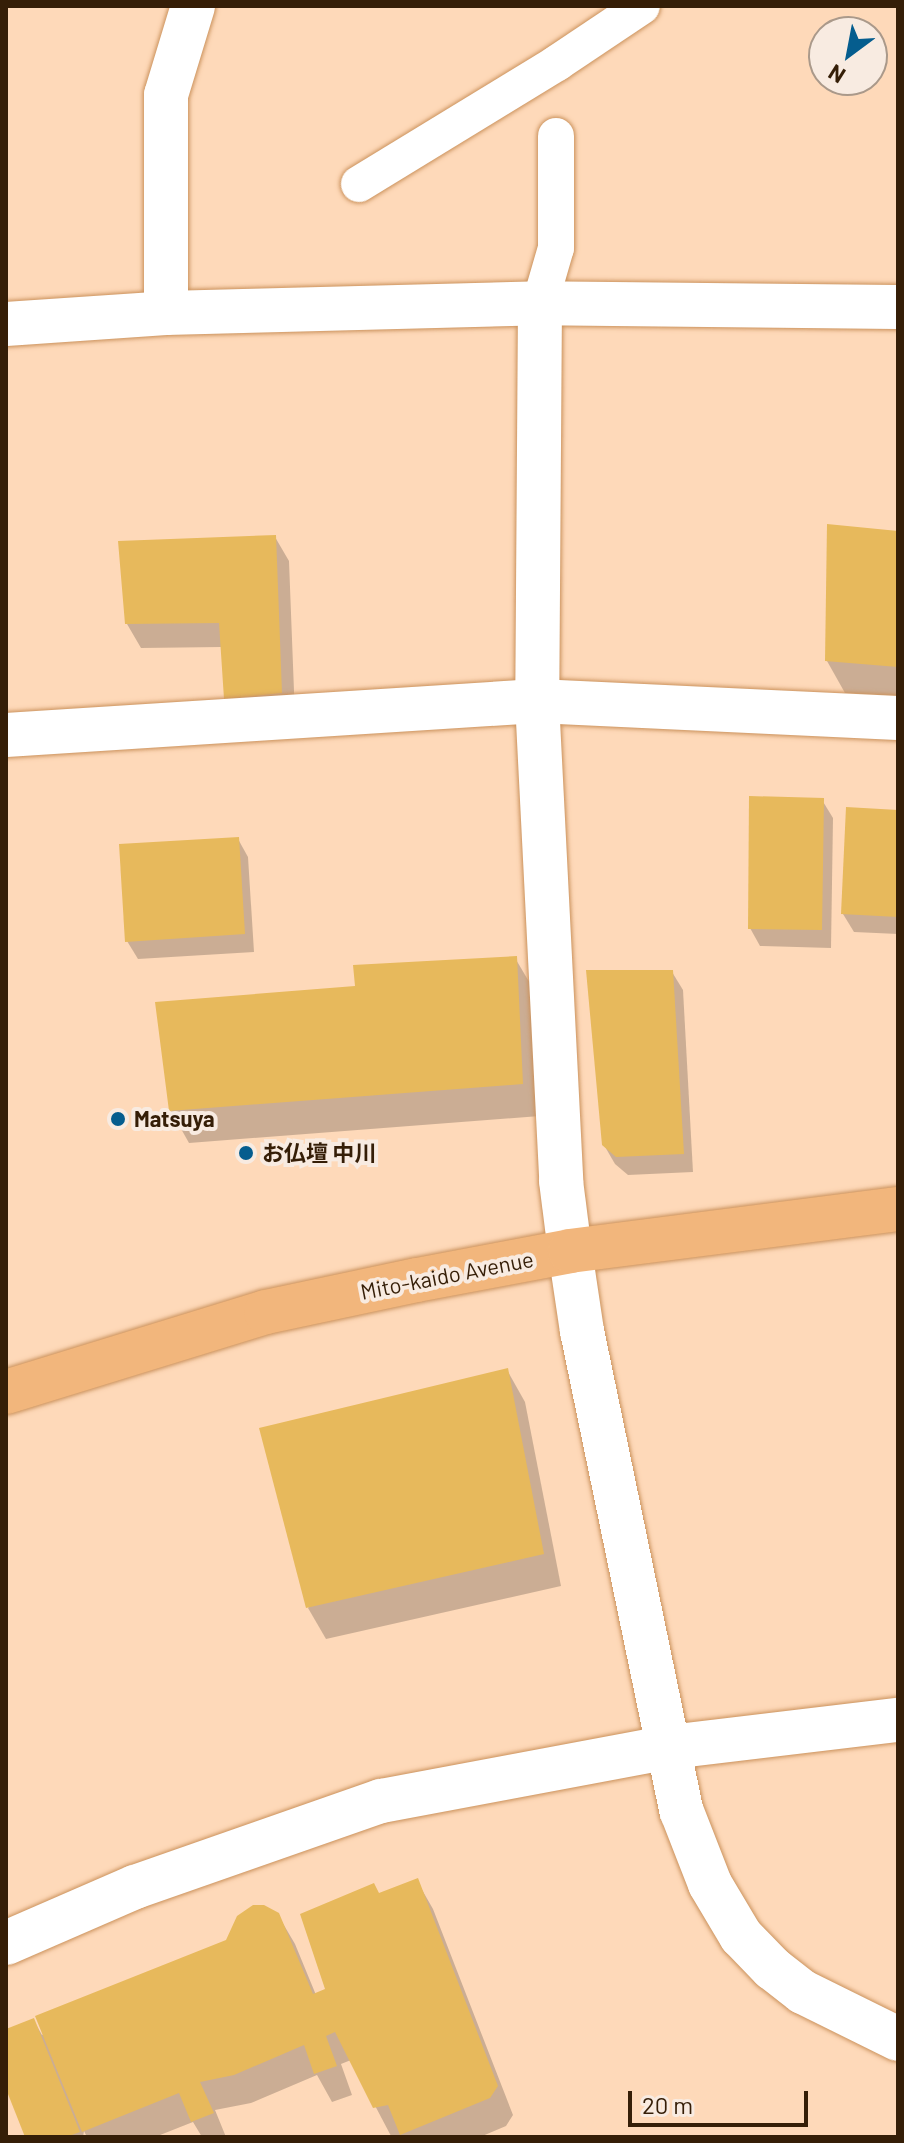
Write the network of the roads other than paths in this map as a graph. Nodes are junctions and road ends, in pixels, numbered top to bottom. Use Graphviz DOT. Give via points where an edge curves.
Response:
graph roads {
  1 [pos="193,6"];
  2 [pos="642,6"];
  3 [pos="556,136"];
  4 [pos="359,184"];
  5 [pos="540,303"];
  6 [pos="898,307"];
  7 [pos="166,313"];
  8 [pos="6,324"];
  9 [pos="537,701"];
  10 [pos="898,718"];
  11 [pos="6,735"];
  12 [pos="898,1209"];
  13 [pos="570,1251"];
  14 [pos="6,1392"];
  15 [pos="898,1720"];
  16 [pos="670,1747"];
  17 [pos="6,1943"];
  18 [pos="898,2039"];
  1 -- 7 [label="street" via="166,95"];
  2 -- 4 [label="lane"];
  3 -- 5 [label="lane" via="556,248"];
  5 -- 6 [label="street"];
  5 -- 7 [label="street"];
  5 -- 9 [label="street"];
  7 -- 8 [label="street"];
  9 -- 10 [label="street"];
  9 -- 11 [label="street"];
  9 -- 13 [label="street" via="561,1181"];
  12 -- 13 [label="highway, Mito-kaido Avenue"];
  13 -- 14 [label="highway, Mito-kaido Avenue" via="266,1312"];
  13 -- 16 [label="street" via="582,1331"];
  15 -- 16 [label="street"];
  16 -- 17 [label="street" via="381,1801 135,1887"];
  16 -- 18 [label="street" via="682,1812 710,1884 741,1936 803,1992"];
}
